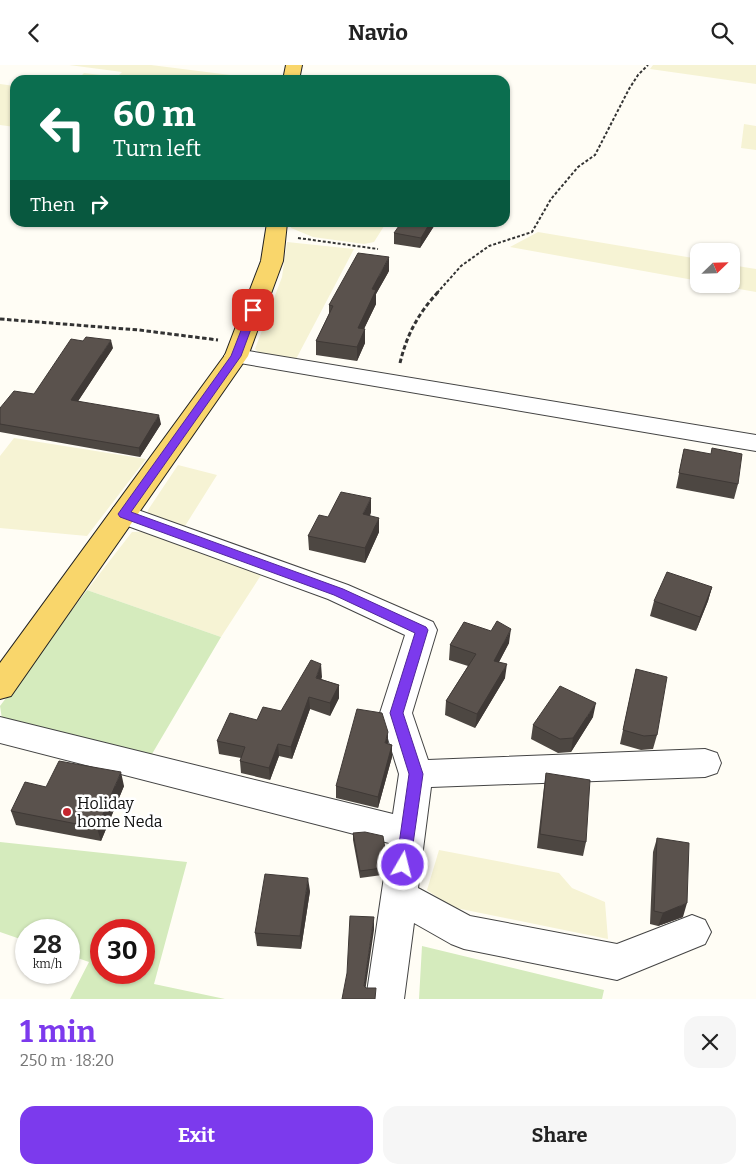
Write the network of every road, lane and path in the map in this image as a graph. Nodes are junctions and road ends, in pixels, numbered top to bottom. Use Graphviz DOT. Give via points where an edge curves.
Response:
graph roads {
  1 [pos="648,65"];
  2 [pos="276,230"];
  3 [pos="378,249"];
  4 [pos="0,319"];
  5 [pos="238,349"];
  6 [pos="396,383"];
  7 [pos="756,443"];
  8 [pos="124,514"];
  9 [pos="0,687"];
  10 [pos="0,729"];
  11 [pos="705,763"];
  12 [pos="416,774"];
  13 [pos="408,833"];
  14 [pos="399,896"];
  15 [pos="692,932"];
  16 [pos="385,999"];
  1 -- 6 [label="path" via="629,89 594,155 578,167 551,199 532,232 490,246 461,265 426,304 406,339"];
  2 -- 3 [label="path" via="294,237"];
  2 -- 5 [label="main road" via="272,261"];
  4 -- 5 [label="path" via="139,330"];
  5 -- 6 [label="street"];
  5 -- 8 [label="main road"];
  6 -- 7 [label="street"];
  8 -- 9 [label="main road"];
  8 -- 12 [label="street" via="338,592 422,630 396,713"];
  10 -- 13 [label="street"];
  11 -- 12 [label="street"];
  12 -- 13 [label="street"];
  13 -- 14 [label="street"];
  14 -- 15 [label="street" via="464,932 617,962"];
  14 -- 16 [label="street"];
}
